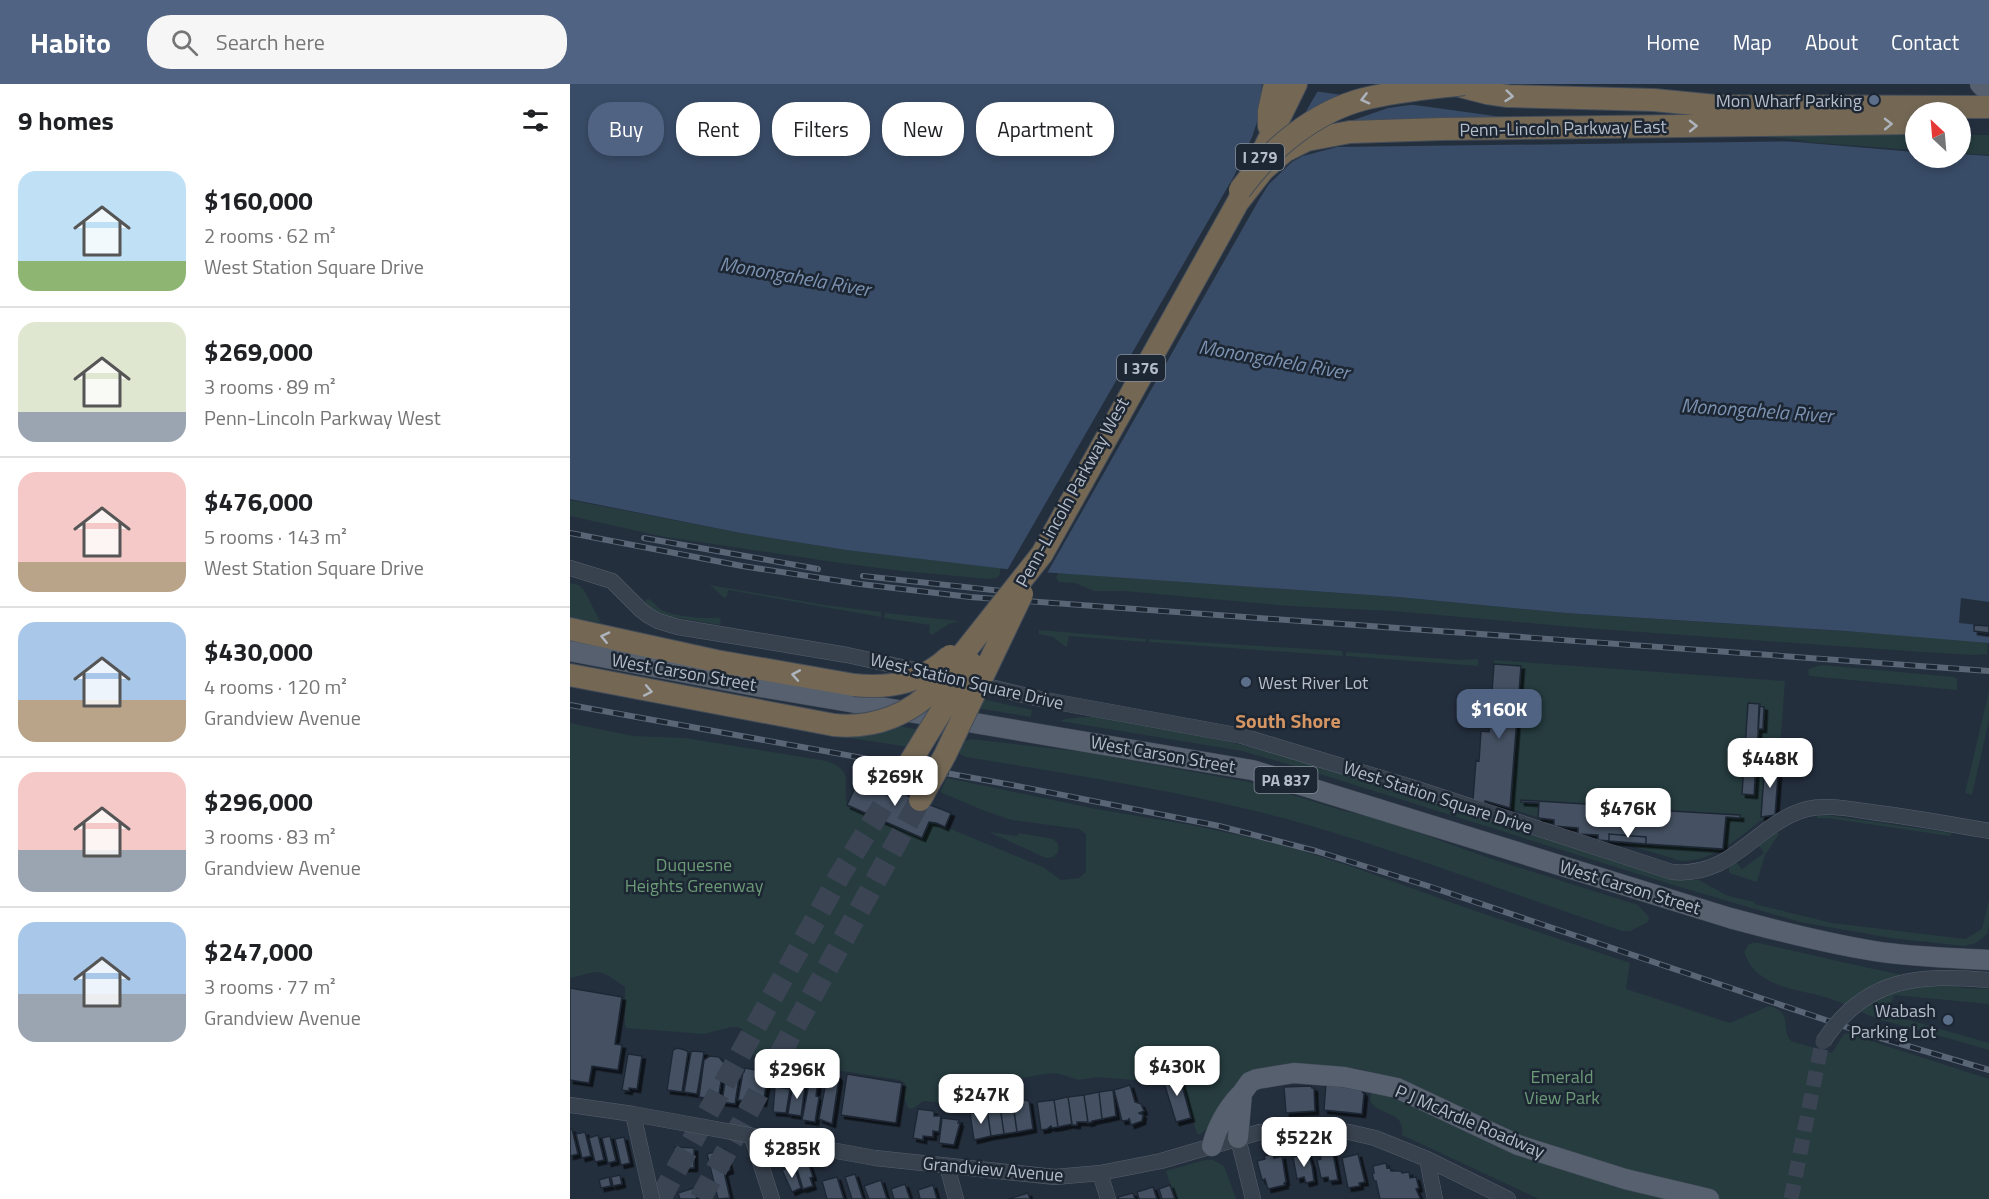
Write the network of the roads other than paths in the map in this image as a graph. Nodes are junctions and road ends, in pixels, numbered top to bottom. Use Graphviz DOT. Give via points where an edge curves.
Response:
graph roads {
  1 [pos="1275,84"];
  2 [pos="1296,84"];
  3 [pos="1303,84"];
  4 [pos="1452,84"];
  5 [pos="1464,84"];
  6 [pos="1980,84"];
  7 [pos="1989,94"];
  8 [pos="1654,100"];
  9 [pos="1989,107"];
  10 [pos="1275,120"];
  11 [pos="1905,123"];
  12 [pos="1971,123"];
  13 [pos="1989,123"];
  14 [pos="1239,196"];
  15 [pos="1042,551"];
  16 [pos="570,568"];
  17 [pos="570,629"];
  18 [pos="570,651"];
  19 [pos="570,675"];
  20 [pos="897,784"];
  21 [pos="920,800"];
  22 [pos="1989,831"];
  23 [pos="1984,955"];
  24 [pos="1989,980"];
  25 [pos="1822,1045"];
  26 [pos="1242,1093"];
  27 [pos="570,1105"];
  28 [pos="633,1114"];
  29 [pos="752,1137"];
  30 [pos="1238,1138"];
  31 [pos="1212,1146"];
  32 [pos="1427,1159"];
  33 [pos="947,1166"];
  34 [pos="1100,1173"];
  35 [pos="652,1199"];
  36 [pos="772,1199"];
  37 [pos="956,1199"];
  38 [pos="1108,1199"];
  39 [pos="1253,1199"];
  40 [pos="1435,1199"];
  41 [pos="1508,1199"];
  42 [pos="1709,1199"];
  1 -- 10 [label="highway, I 279" via="1269,111"];
  2 -- 10 [label="highway, I 279"];
  3 -- 10 [label="highway"];
  4 -- 8 [label="highway, one-way" via="1529,98"];
  5 -- 14 [label="highway, I 376, one-way, bridge" via="1377,96 1329,112 1276,150 1255,171"];
  6 -- 7 [label="main road"];
  7 -- 8 [label="highway"];
  8 -- 9 [label="highway" via="1716,106"];
  10 -- 14 [label="highway, I 279, bridge"];
  14 -- 11 [label="highway, Penn-Lincoln Parkway East / I 376, one-way" via="1285,151 1307,140 1350,132"];
  12 -- 13 [label="highway"];
  14 -- 15 [label="highway, Penn-Lincoln Parkway West / I 376"];
  15 -- 17 [label="highway, one-way, bridge" via="938,668 895,684 854,685 716,661"];
  19 -- 15 [label="highway, one-way, bridge" via="841,725 874,723 898,715 932,692"];
  15 -- 20 [label="highway, Penn-Lincoln Parkway West / I 376, bridge"];
  15 -- 21 [label="highway, Penn-Lincoln Parkway West / I 376, bridge"];
  16 -- 22 [label="street, West Station Square Drive" via="612,581 649,616 678,627 847,655 1040,699 1242,736 1672,872 1696,872 1718,865 1782,820 1819,807"];
  18 -- 23 [label="main road, West Carson Street / PA 837" via="1252,770 1801,937 1945,959"];
  24 -- 25 [label="street, bridge" via="1928,977 1890,985 1846,1013"];
  26 -- 30 [label="main road"];
  26 -- 31 [label="main road"];
  26 -- 42 [label="main road, P J McArdle Roadway" via="1257,1079 1294,1073 1344,1077 1397,1088 1518,1145 1625,1179"];
  27 -- 28 [label="street, Grandview Avenue"];
  28 -- 29 [label="street, Grandview Avenue"];
  28 -- 35 [label="street"];
  29 -- 33 [label="street, Grandview Avenue"];
  29 -- 36 [label="street"];
  30 -- 31 [label="street, Grandview Avenue"];
  30 -- 32 [label="street, Grandview Avenue" via="1298,1129 1348,1132 1375,1138"];
  30 -- 39 [label="street"];
  31 -- 34 [label="street, Grandview Avenue"];
  32 -- 40 [label="street"];
  32 -- 41 [label="street, Grandview Avenue"];
  33 -- 34 [label="street, Grandview Avenue" via="1055,1177"];
  33 -- 37 [label="street"];
  34 -- 38 [label="street"];
}
